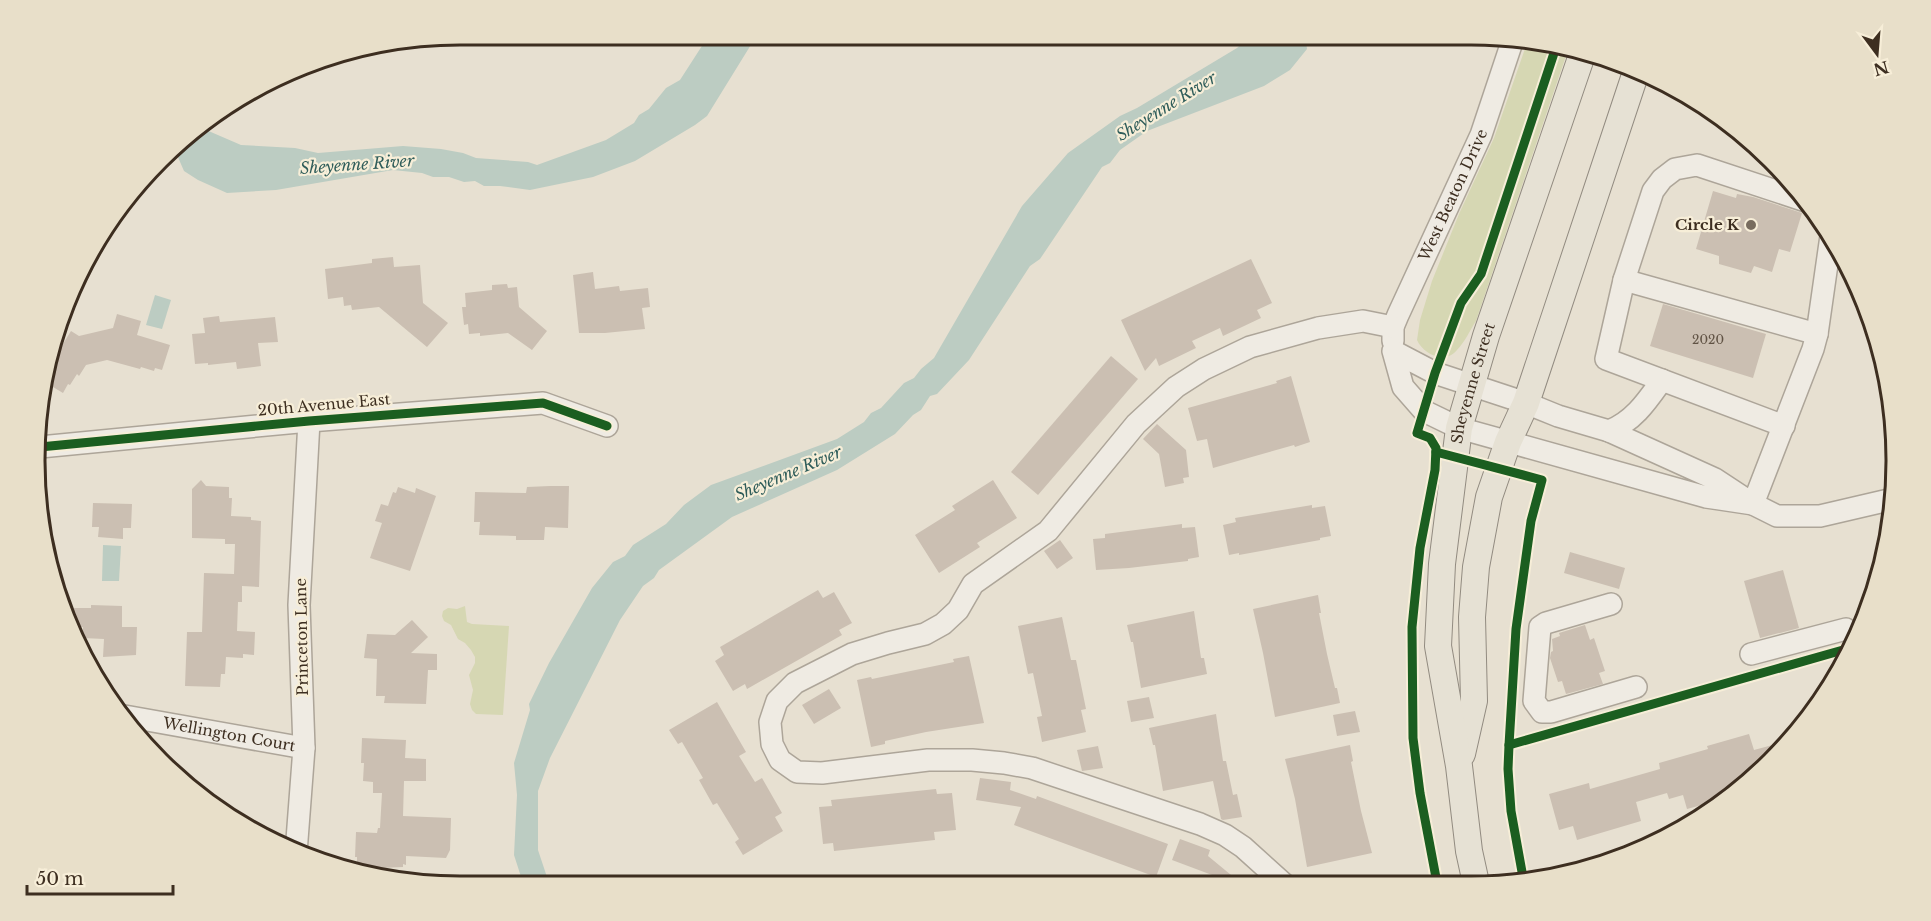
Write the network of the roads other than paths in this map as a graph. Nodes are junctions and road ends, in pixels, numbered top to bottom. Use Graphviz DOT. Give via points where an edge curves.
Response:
graph roads {
  1 [pos="1510,47"];
  2 [pos="1580,60"];
  3 [pos="1634,79"];
  4 [pos="1790,196"];
  5 [pos="1829,251"];
  6 [pos="1624,280"];
  7 [pos="1393,327"];
  8 [pos="1817,334"];
  9 [pos="1394,351"];
  10 [pos="1662,380"];
  11 [pos="1472,385"];
  12 [pos="1526,403"];
  13 [pos="309,421"];
  14 [pos="607,426"];
  15 [pos="1784,426"];
  16 [pos="1459,428"];
  17 [pos="1609,431"];
  18 [pos="1508,442"];
  19 [pos="46,446"];
  20 [pos="1884,500"];
  21 [pos="1753,504"];
  22 [pos="1611,604"];
  23 [pos="1846,629"];
  24 [pos="1751,654"];
  25 [pos="1636,687"];
  26 [pos="135,718"];
  27 [pos="304,748"];
  28 [pos="1459,766"];
  29 [pos="297,842"];
  30 [pos="1275,876"];
  31 [pos="1474,876"];
  1 -- 7 [label="street, West Beaton Drive" via="1481,135"];
  2 -- 11 [label="main road, Sheyenne Street"];
  3 -- 12 [label="main road, Sheyenne Street"];
  4 -- 6 [label="street" via="1697,165 1675,169 1653,191"];
  5 -- 8 [label="street"];
  6 -- 8 [label="street"];
  6 -- 10 [label="street" via="1606,360"];
  7 -- 9 [label="street, West Beaton Drive"];
  7 -- 30 [label="street" via="1363,321 1318,328 1250,347 1204,369 1176,387 1136,424 1048,531 973,584 958,610 943,624 925,634 852,654 795,684 777,700 770,722 772,744 780,760 797,771 822,773 928,760 972,760 1032,768 1225,835"];
  8 -- 15 [label="street"];
  9 -- 11 [label="street" via="1435,373"];
  9 -- 16 [label="street, West Beaton Drive" via="1403,387 1424,411"];
  10 -- 15 [label="street"];
  10 -- 17 [label="street" via="1641,409"];
  11 -- 12 [label="street"];
  11 -- 16 [label="main road, Sheyenne Street"];
  12 -- 17 [label="street"];
  12 -- 18 [label="main road, Sheyenne Street"];
  13 -- 14 [label="street, 20th Avenue East" via="543,403"];
  13 -- 19 [label="street, 20th Avenue East"];
  13 -- 27 [label="street, Princeton Lane" via="299,605"];
  15 -- 21 [label="street"];
  16 -- 18 [label="street, West Beaton Drive"];
  16 -- 28 [label="main road, Sheyenne Street" via="1442,564 1438,646"];
  17 -- 21 [label="street" via="1715,479"];
  18 -- 21 [label="street, West Beaton Drive" via="1706,498"];
  18 -- 28 [label="main road, Sheyenne Street" via="1489,497 1476,567 1472,617 1474,701"];
  20 -- 21 [label="street" via="1820,516 1777,516"];
  22 -- 25 [label="street" via="1540,627 1534,701 1542,712 1551,712"];
  23 -- 24 [label="street"];
  26 -- 27 [label="street, Wellington Court"];
  27 -- 29 [label="street, Princeton Lane"];
  28 -- 31 [label="main road, Sheyenne Street"];
}
